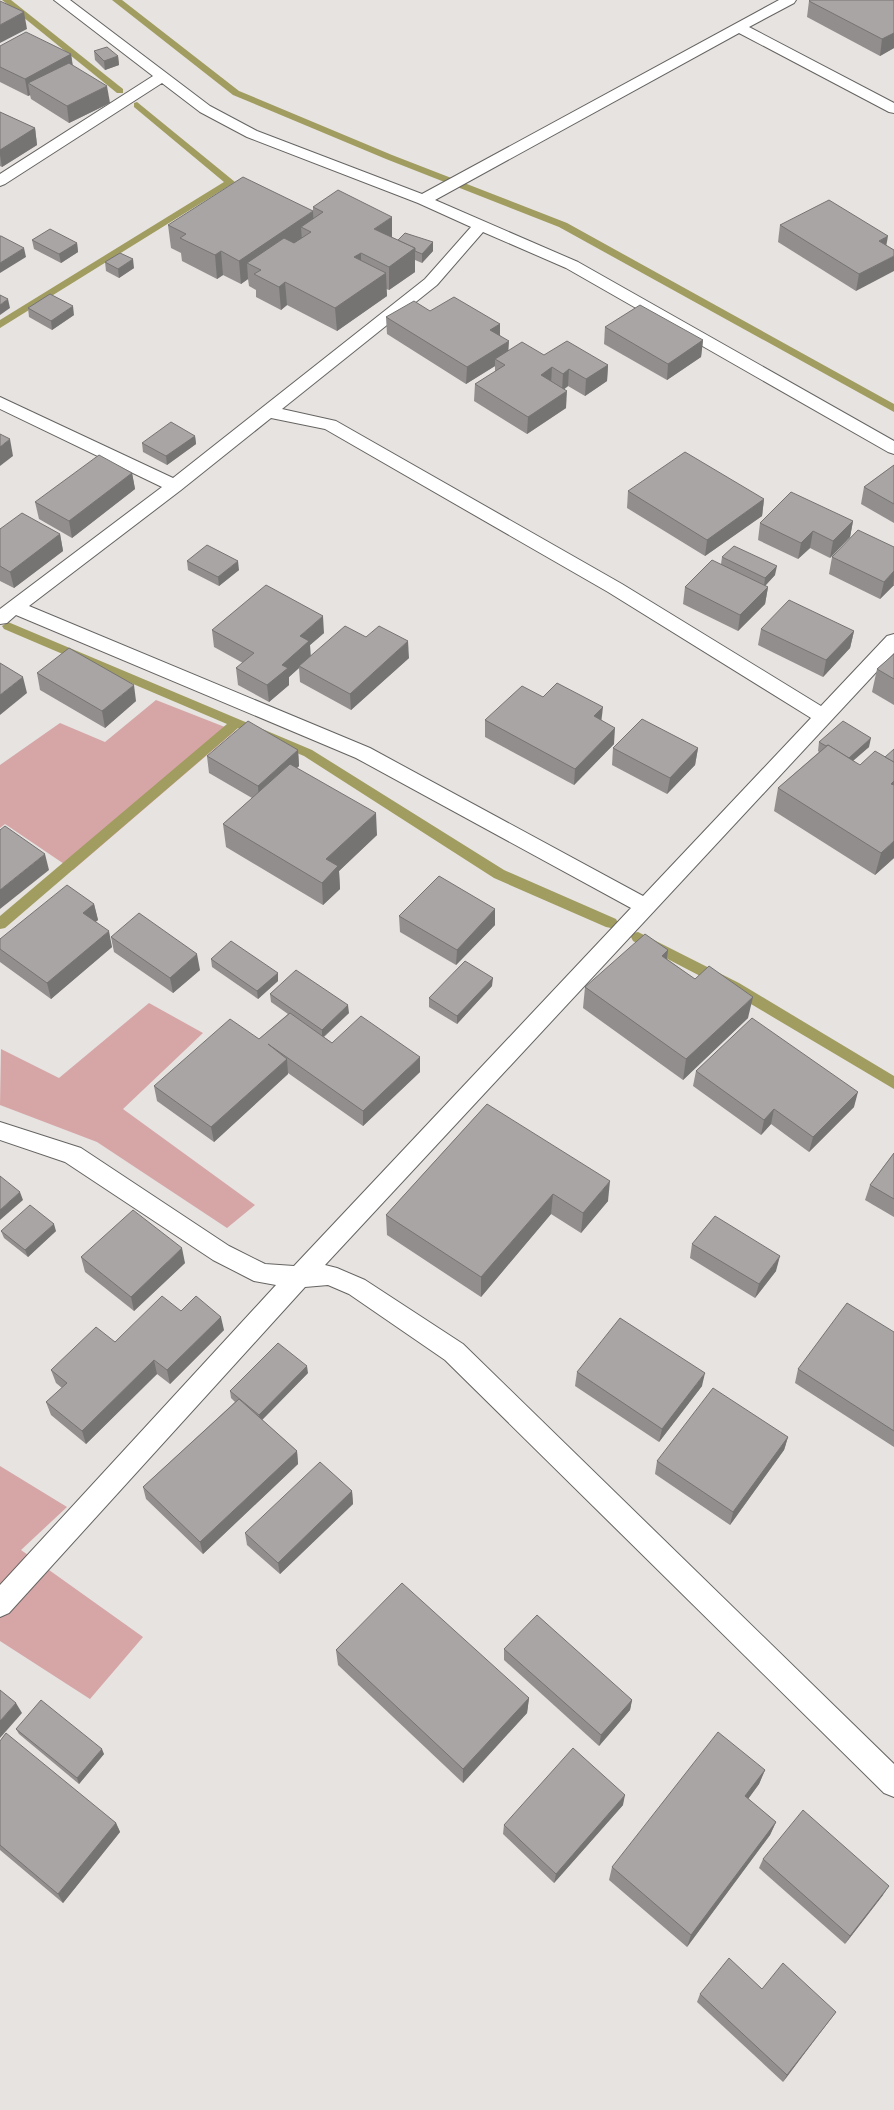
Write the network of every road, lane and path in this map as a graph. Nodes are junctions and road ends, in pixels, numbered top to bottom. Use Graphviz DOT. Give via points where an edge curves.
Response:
graph roads {
  1 [pos="61,0"];
  2 [pos="788,0"];
  3 [pos="738,27"];
  4 [pos="162,77"];
  5 [pos="894,109"];
  6 [pos="0,181"];
  7 [pos="423,200"];
  8 [pos="480,225"];
  9 [pos="0,402"];
  10 [pos="269,412"];
  11 [pos="894,448"];
  12 [pos="175,486"];
  13 [pos="7,613"];
  14 [pos="894,642"];
  15 [pos="824,717"];
  16 [pos="646,907"];
  17 [pos="0,1130"];
  18 [pos="299,1277"];
  19 [pos="0,1604"];
  20 [pos="894,1783"];
  1 -- 4 [label="street"];
  2 -- 3 [label="street"];
  3 -- 5 [label="street"];
  3 -- 7 [label="street"];
  4 -- 6 [label="street"];
  4 -- 7 [label="street" via="204,109 252,134"];
  7 -- 8 [label="street"];
  8 -- 10 [label="street" via="431,282"];
  8 -- 11 [label="street" via="572,265"];
  9 -- 12 [label="street"];
  10 -- 12 [label="street"];
  10 -- 15 [label="street" via="330,425 615,588"];
  12 -- 13 [label="street"];
  13 -- 16 [label="street" via="363,753"];
  14 -- 15 [label="street"];
  15 -- 16 [label="street"];
  16 -- 18 [label="street"];
  17 -- 18 [label="street" via="72,1155 221,1253 262,1274"];
  18 -- 19 [label="street"];
  18 -- 20 [label="street" via="329,1275 357,1287 454,1352"];
}
